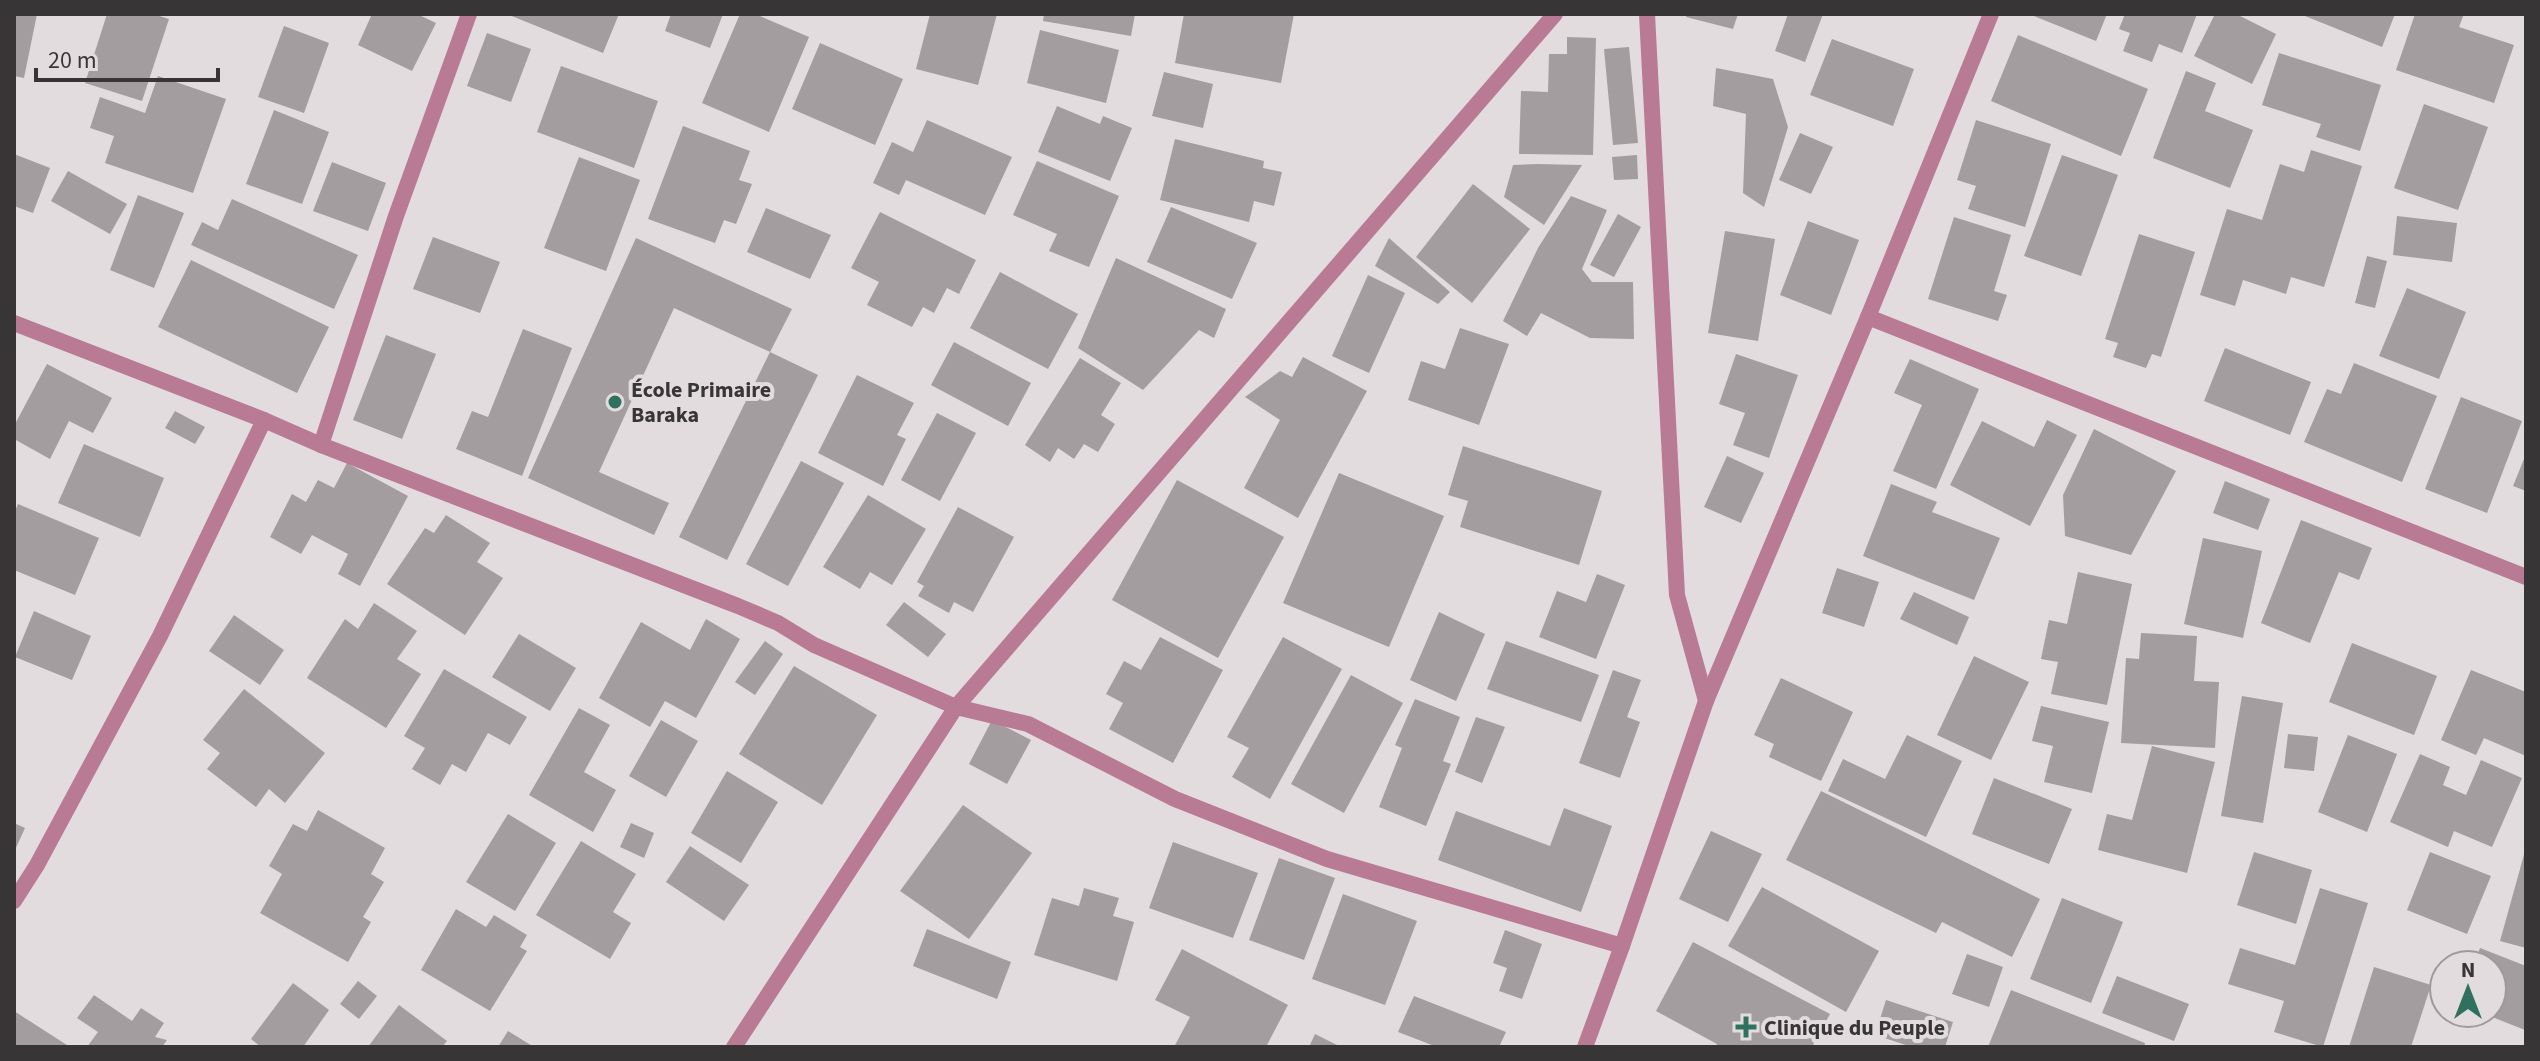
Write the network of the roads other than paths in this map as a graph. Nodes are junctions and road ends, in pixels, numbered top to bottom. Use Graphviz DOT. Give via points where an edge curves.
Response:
graph roads {
  1 [pos="469,14"];
  2 [pos="1555,14"];
  3 [pos="1647,14"];
  4 [pos="1991,14"];
  5 [pos="1868,317"];
  6 [pos="14,323"];
  7 [pos="264,420"];
  8 [pos="321,445"];
  9 [pos="2526,577"];
  10 [pos="1706,701"];
  11 [pos="956,707"];
  12 [pos="14,901"];
  13 [pos="1622,946"];
  14 [pos="734,1047"];
  15 [pos="1585,1047"];
  1 -- 8 [label="street"];
  2 -- 11 [label="street"];
  3 -- 10 [label="street" via="1677,595"];
  4 -- 5 [label="street"];
  5 -- 9 [label="street"];
  5 -- 10 [label="street"];
  6 -- 7 [label="street"];
  7 -- 8 [label="street"];
  7 -- 12 [label="street" via="160,636"];
  8 -- 11 [label="street" via="738,606"];
  10 -- 13 [label="street"];
  11 -- 13 [label="street" via="1028,724 1175,799 1327,859"];
  11 -- 14 [label="street"];
  13 -- 15 [label="street"];
}
